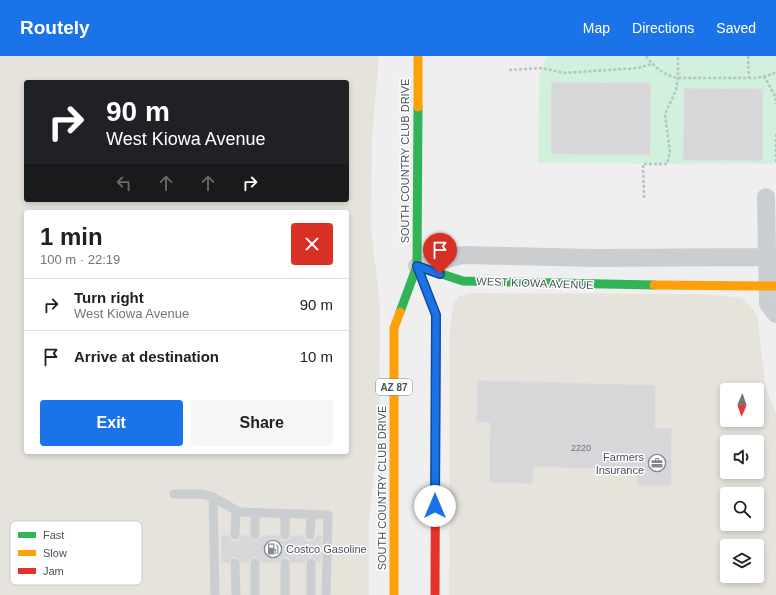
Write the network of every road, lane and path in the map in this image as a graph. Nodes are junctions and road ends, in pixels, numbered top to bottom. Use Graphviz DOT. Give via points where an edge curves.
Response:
graph roads {
  1 [pos="418,56"];
  2 [pos="646,56"];
  3 [pos="678,56"];
  4 [pos="748,56"];
  5 [pos="651,64"];
  6 [pos="509,70"];
  7 [pos="776,71"];
  8 [pos="764,76"];
  9 [pos="678,78"];
  10 [pos="748,78"];
  11 [pos="776,104"];
  12 [pos="776,134"];
  13 [pos="776,164"];
  14 [pos="766,197"];
  15 [pos="644,198"];
  16 [pos="772,257"];
  17 [pos="417,266"];
  18 [pos="772,287"];
  19 [pos="776,314"];
  20 [pos="174,494"];
  21 [pos="213,497"];
  22 [pos="236,510"];
  23 [pos="255,513"];
  24 [pos="285,514"];
  25 [pos="311,515"];
  26 [pos="235,535"];
  27 [pos="255,535"];
  28 [pos="285,535"];
  29 [pos="310,535"];
  30 [pos="235,563"];
  31 [pos="255,563"];
  32 [pos="285,563"];
  33 [pos="311,563"];
  34 [pos="215,595"];
  35 [pos="236,595"];
  36 [pos="255,595"];
  37 [pos="285,595"];
  38 [pos="311,595"];
  39 [pos="326,595"];
  40 [pos="394,595"];
  41 [pos="435,595"];
  1 -- 17 [label="main road, SOUTH COUNTRY CLUB DRIVE / AZ 87"];
  2 -- 5 [label="path"];
  3 -- 9 [label="path"];
  4 -- 10 [label="path"];
  5 -- 6 [label="path" via="638,68 564,73 542,68"];
  5 -- 9 [label="path" via="668,76"];
  7 -- 8 [label="path"];
  8 -- 10 [label="path"];
  8 -- 11 [label="path" via="776,98"];
  9 -- 10 [label="path"];
  9 -- 15 [label="path" via="676,90 665,114 670,152 667,164 643,164"];
  12 -- 13 [label="path"];
  14 -- 16 [label="street"];
  16 -- 17 [label="street" via="595,258 463,255"];
  16 -- 18 [label="street"];
  17 -- 18 [label="main road, WEST KIOWA AVENUE" via="463,282"];
  17 -- 40 [label="main road, SOUTH COUNTRY CLUB DRIVE / AZ 87" via="394,328"];
  17 -- 41 [label="main road, SOUTH COUNTRY CLUB DRIVE / AZ 87" via="436,315"];
  18 -- 19 [label="street" via="768,304"];
  20 -- 21 [label="lane"];
  21 -- 22 [label="lane"];
  21 -- 34 [label="lane"];
  22 -- 23 [label="lane"];
  22 -- 26 [label="lane"];
  23 -- 24 [label="lane"];
  23 -- 27 [label="lane"];
  24 -- 25 [label="lane"];
  24 -- 28 [label="lane"];
  25 -- 29 [label="lane"];
  25 -- 39 [label="lane" via="328,515"];
  30 -- 35 [label="lane"];
  31 -- 36 [label="lane"];
  32 -- 37 [label="lane"];
  33 -- 38 [label="lane"];
}
